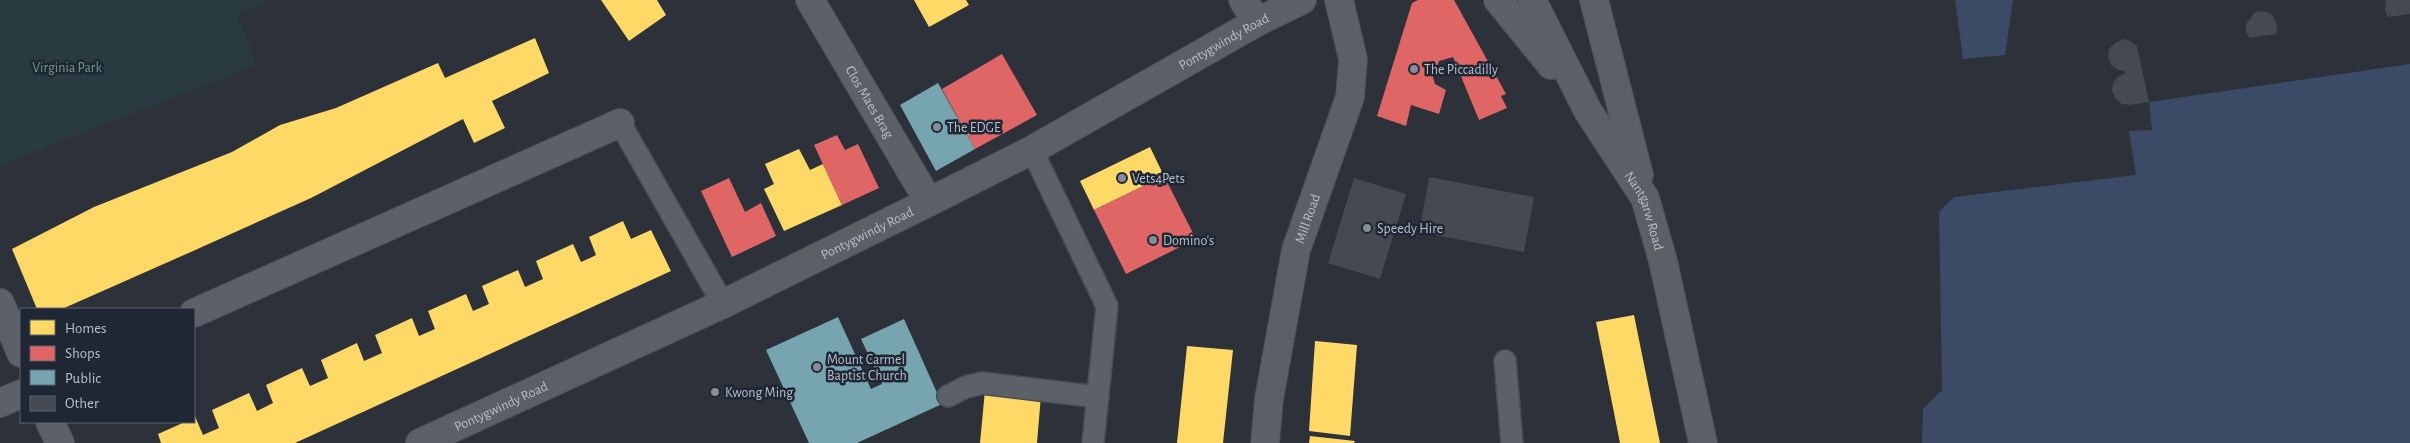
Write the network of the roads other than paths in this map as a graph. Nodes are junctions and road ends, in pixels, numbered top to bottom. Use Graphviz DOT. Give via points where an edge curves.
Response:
graph roads {
  1 [pos="810,0"];
  2 [pos="1243,0"];
  3 [pos="1302,0"];
  4 [pos="1339,0"];
  5 [pos="1498,0"];
  6 [pos="1532,0"];
  7 [pos="1580,0"];
  8 [pos="1594,0"];
  9 [pos="1257,22"];
  10 [pos="1607,56"];
  11 [pos="1588,112"];
  12 [pos="620,123"];
  13 [pos="1032,150"];
  14 [pos="1645,198"];
  15 [pos="929,202"];
  16 [pos="0,303"];
  17 [pos="723,304"];
  18 [pos="195,313"];
  19 [pos="20,351"];
  20 [pos="1504,361"];
  21 [pos="20,394"];
  22 [pos="948,396"];
  23 [pos="1098,397"];
  24 [pos="0,403"];
  25 [pos="50,423"];
  26 [pos="436,440"];
  27 [pos="60,443"];
  28 [pos="1093,443"];
  29 [pos="1265,443"];
  30 [pos="1512,443"];
  31 [pos="1703,443"];
  1 -- 15 [label="street, Clos Maes Brag"];
  2 -- 9 [label="street"];
  3 -- 9 [label="main road, Pontygwindy Road"];
  4 -- 29 [label="main road, Mill Road" via="1353,59 1350,97 1296,250 1269,399"];
  5 -- 11 [label="main road"];
  6 -- 11 [label="main road, Nantgarw Road"];
  7 -- 10 [label="main road"];
  8 -- 10 [label="main road"];
  9 -- 13 [label="main road, Pontygwindy Road"];
  10 -- 14 [label="main road"];
  11 -- 14 [label="main road, Nantgarw Road"];
  12 -- 17 [label="lane"];
  12 -- 18 [label="street"];
  13 -- 15 [label="main road, Pontygwindy Road"];
  13 -- 23 [label="lane" via="1107,306"];
  14 -- 31 [label="main road, Nantgarw Road" via="1663,261"];
  15 -- 17 [label="main road, Pontygwindy Road"];
  16 -- 19 [label="street"];
  17 -- 26 [label="main road, Pontygwindy Road"];
  20 -- 30 [label="lane"];
  21 -- 24 [label="street"];
  22 -- 23 [label="lane" via="982,383"];
  23 -- 28 [label="lane"];
  25 -- 27 [label="street"];
}
